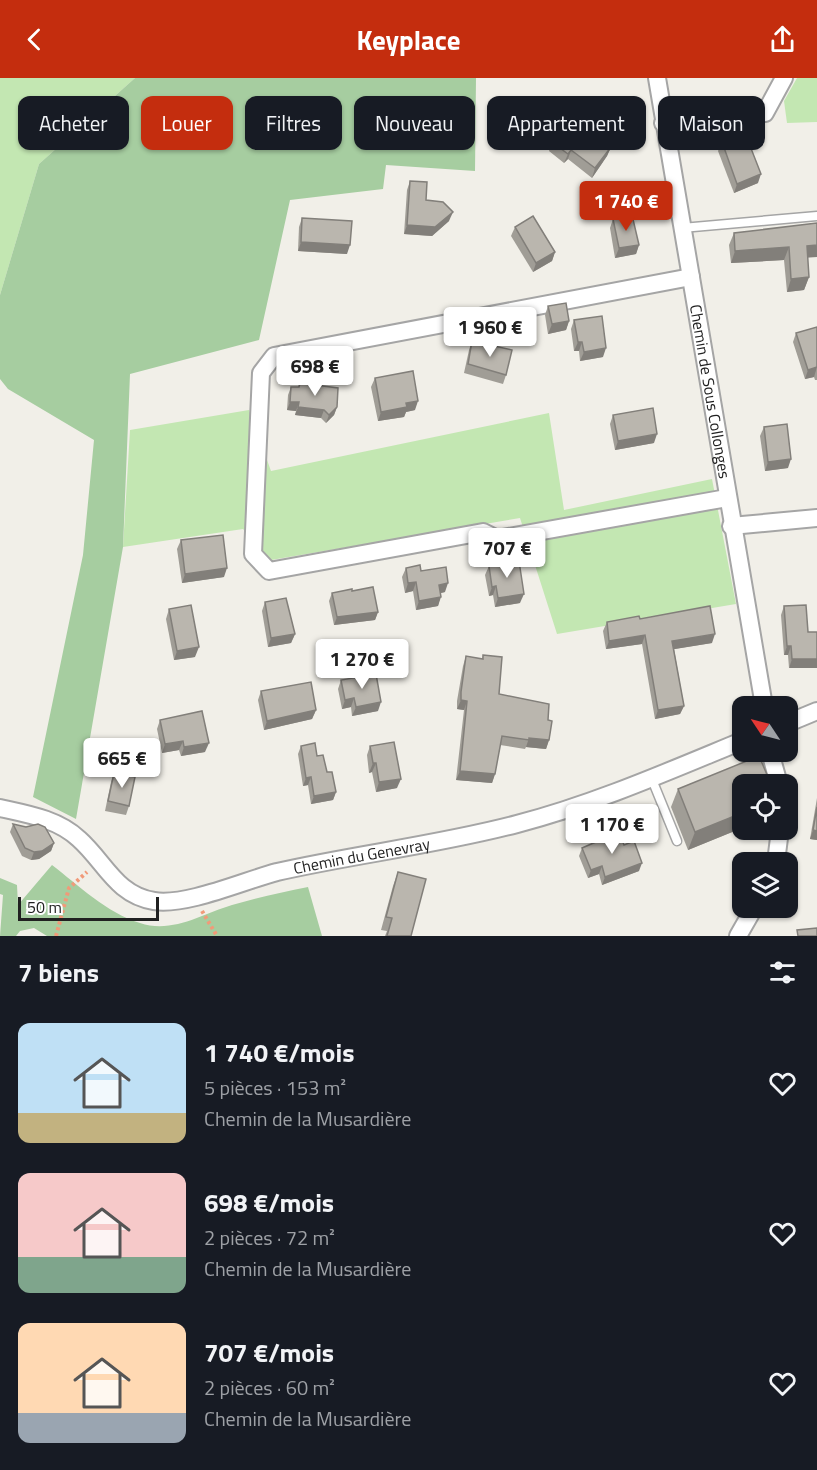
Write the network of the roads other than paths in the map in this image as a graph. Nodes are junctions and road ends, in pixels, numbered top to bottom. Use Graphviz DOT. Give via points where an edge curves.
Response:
graph roads {
  1 [pos="657,78"];
  2 [pos="784,78"];
  3 [pos="659,96"];
  4 [pos="765,113"];
  5 [pos="668,150"];
  6 [pos="817,216"];
  7 [pos="682,228"];
  8 [pos="691,277"];
  9 [pos="727,498"];
  10 [pos="817,518"];
  11 [pos="731,526"];
  12 [pos="762,696"];
  13 [pos="817,711"];
  14 [pos="798,719"];
  15 [pos="732,745"];
  16 [pos="651,777"];
  17 [pos="0,808"];
  18 [pos="677,841"];
  19 [pos="748,918"];
  20 [pos="738,936"];
  1 -- 3 [label="street, Chemin de Sous Collonges"];
  2 -- 4 [label="street"];
  5 -- 7 [label="street, Chemin de Sous Collonges"];
  6 -- 7 [label="lane"];
  7 -- 8 [label="street, Chemin de Sous Collonges"];
  8 -- 9 [label="street, Chemin de Sous Collonges"];
  8 -- 9 [label="street" via="273,356 261,374 253,554 269,571 483,532 497,539"];
  9 -- 11 [label="street, Chemin de Sous Collonges"];
  10 -- 11 [label="street"];
  11 -- 12 [label="street, Chemin de Sous Collonges"];
  13 -- 14 [label="street"];
  15 -- 16 [label="street, Chemin du Genevray"];
  16 -- 17 [label="street, Chemin du Genevray" via="517,824 287,870 166,902 143,898 123,888 80,839 62,826"];
  16 -- 18 [label="lane"];
  19 -- 20 [label="street"];
}
